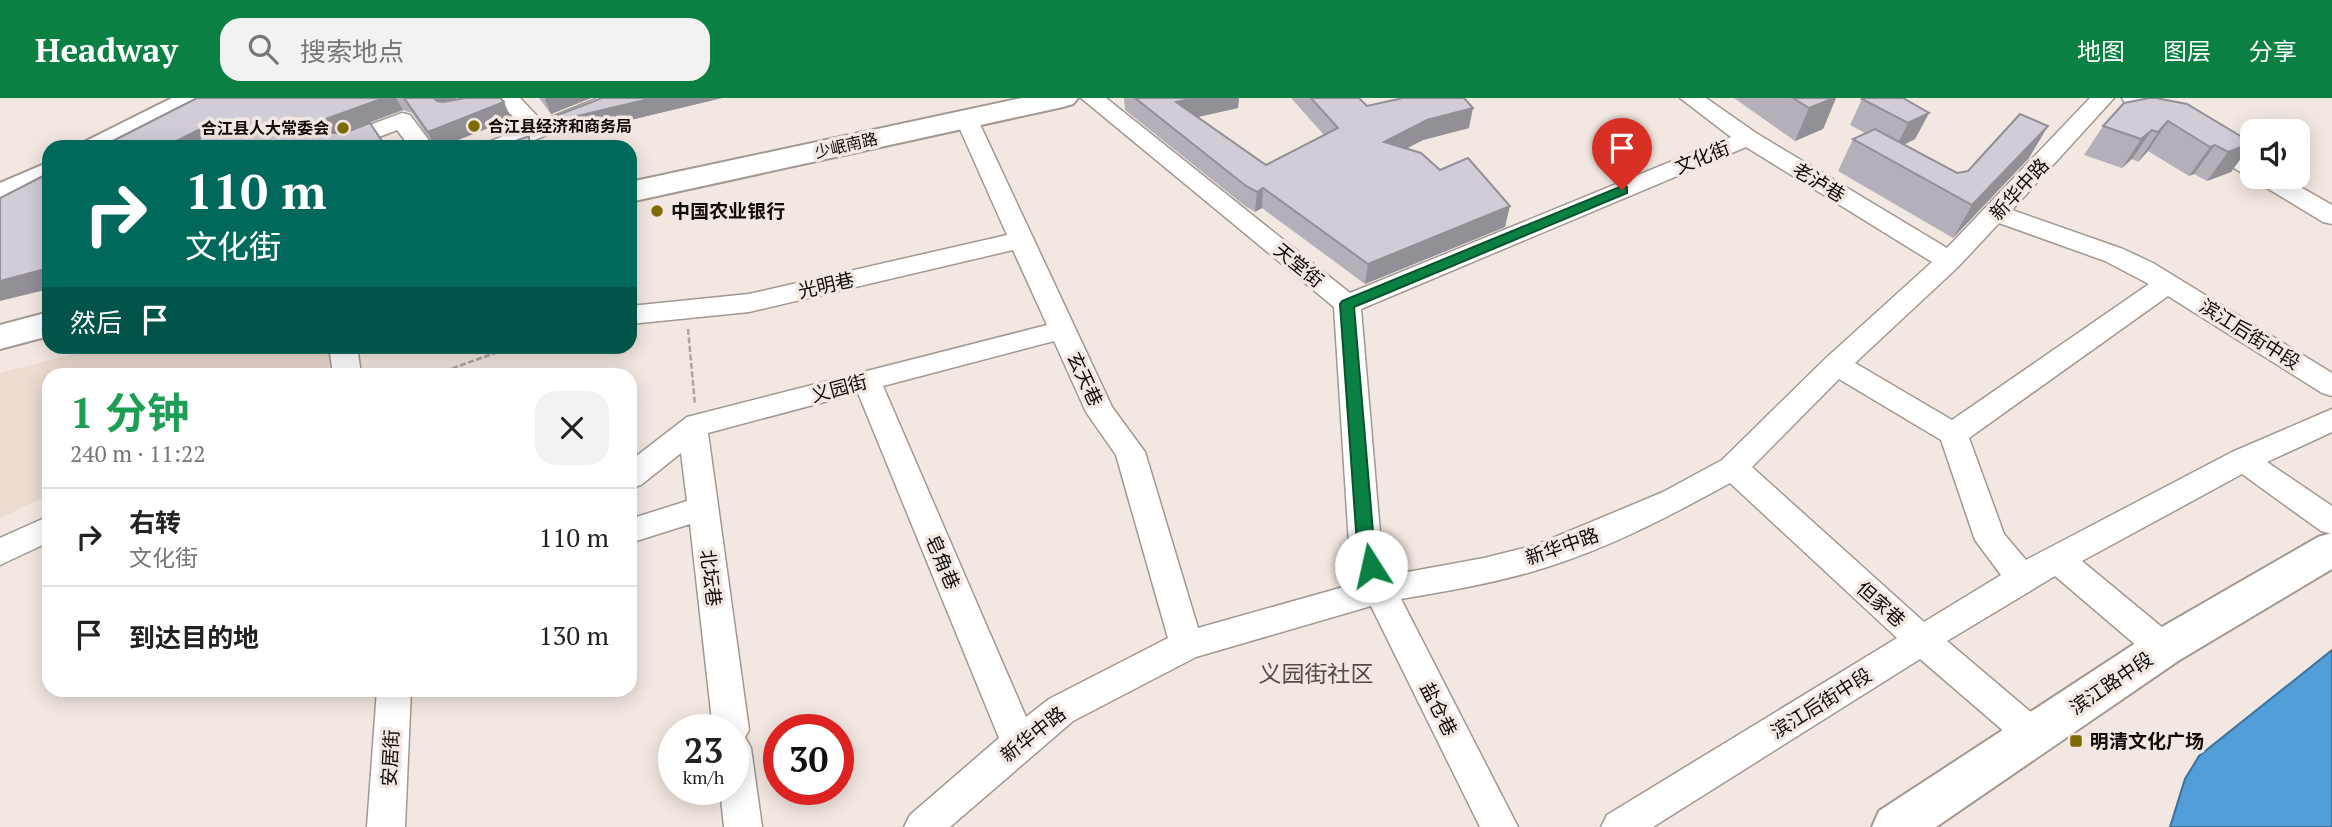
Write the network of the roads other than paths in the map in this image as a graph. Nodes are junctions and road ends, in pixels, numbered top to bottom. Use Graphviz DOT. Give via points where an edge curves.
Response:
graph roads {
  1 [pos="177,98"];
  2 [pos="195,98"];
  3 [pos="507,98"];
  4 [pos="618,98"];
  5 [pos="1063,98"];
  6 [pos="1092,98"];
  7 [pos="1690,98"];
  8 [pos="2103,98"];
  9 [pos="2133,98"];
  10 [pos="956,108"];
  11 [pos="539,131"];
  12 [pos="1748,138"];
  13 [pos="372,139"];
  14 [pos="94,140"];
  15 [pos="111,140"];
  16 [pos="417,140"];
  17 [pos="516,140"];
  18 [pos="793,144"];
  19 [pos="2240,162"];
  20 [pos="637,164"];
  21 [pos="42,166"];
  22 [pos="42,174"];
  23 [pos="0,187"];
  24 [pos="2286,189"];
  25 [pos="637,190"];
  26 [pos="0,195"];
  27 [pos="1997,213"];
  28 [pos="2332,216"];
  29 [pos="1020,240"];
  30 [pos="1949,261"];
  31 [pos="2168,283"];
  32 [pos="1347,304"];
  33 [pos="42,312"];
  34 [pos="637,313"];
  35 [pos="0,322"];
  36 [pos="42,326"];
  37 [pos="1062,330"];
  38 [pos="0,337"];
  39 [pos="1836,365"];
  40 [pos="867,381"];
  41 [pos="2332,386"];
  42 [pos="2332,420"];
  43 [pos="695,426"];
  44 [pos="1953,434"];
  45 [pos="2243,460"];
  46 [pos="1733,468"];
  47 [pos="637,472"];
  48 [pos="702,508"];
  49 [pos="2332,522"];
  50 [pos="637,529"];
  51 [pos="42,531"];
  52 [pos="2332,549"];
  53 [pos="0,551"];
  54 [pos="2057,559"];
  55 [pos="2022,578"];
  56 [pos="1380,590"];
  57 [pos="1923,641"];
  58 [pos="1187,645"];
  59 [pos="2163,648"];
  60 [pos="394,697"];
  61 [pos="729,714"];
  62 [pos="2034,735"];
  63 [pos="1019,743"];
  64 [pos="740,805"];
  65 [pos="958,814"];
  66 [pos="386,827"];
  67 [pos="743,827"];
  68 [pos="923,827"];
  69 [pos="1499,827"];
  70 [pos="1620,827"];
  71 [pos="1896,827"];
  1 -- 14 [label="main road"];
  2 -- 15 [label="main road"];
  3 -- 11 [label="street"];
  4 -- 11 [label="street"];
  5 -- 10 [label="main road, 少岷南路"];
  6 -- 32 [label="street, 天堂街"];
  7 -- 12 [label="street, 老泸巷"];
  8 -- 27 [label="street, 新华中路"];
  9 -- 19 [label="street"];
  10 -- 18 [label="main road, 少岷南路"];
  10 -- 29 [label="street, 玄天巷"];
  11 -- 17 [label="street"];
  12 -- 30 [label="street, 老泸巷"];
  12 -- 32 [label="street, 文化街"];
  13 -- 16 [label="street" via="402,120"];
  18 -- 20 [label="main road, 少岷南路"];
  18 -- 25 [label="main road, 少岷南路"];
  21 -- 23 [label="main road"];
  22 -- 26 [label="main road"];
  24 -- 28 [label="street"];
  27 -- 30 [label="street, 新华中路"];
  27 -- 31 [label="street, 滨江后街中段" via="2114,255"];
  29 -- 34 [label="street, 光明巷" via="749,303"];
  29 -- 37 [label="street, 玄天巷"];
  30 -- 39 [label="street, 新华中路"];
  31 -- 41 [label="street, 滨江后街中段"];
  31 -- 44 [label="street"];
  32 -- 56 [label="street" via="1365,544"];
  33 -- 35 [label="main road"];
  36 -- 38 [label="main road"];
  37 -- 40 [label="street, 义园街"];
  37 -- 58 [label="street, 玄天巷" via="1100,412 1130,452"];
  39 -- 44 [label="street"];
  39 -- 46 [label="street, 新华中路"];
  40 -- 43 [label="street, 义园街"];
  40 -- 63 [label="street, 皂角巷"];
  42 -- 45 [label="street, 滨江后街中段"];
  43 -- 47 [label="street, 义园街"];
  43 -- 48 [label="street, 北坛巷"];
  44 -- 55 [label="street" via="1991,540"];
  45 -- 49 [label="street"];
  45 -- 54 [label="street, 滨江后街中段"];
  46 -- 56 [label="street, 新华中路" via="1674,500 1540,556"];
  46 -- 57 [label="street, 但家巷"];
  48 -- 50 [label="street"];
  48 -- 61 [label="street, 北坛巷"];
  51 -- 53 [label="street"];
  52 -- 59 [label="main road, 滨江路中段"];
  54 -- 55 [label="street, 滨江后街中段"];
  54 -- 59 [label="street"];
  55 -- 57 [label="street, 滨江后街中段"];
  56 -- 58 [label="street, 新华中路"];
  56 -- 69 [label="street, 盐仓巷"];
  57 -- 62 [label="street, 但家巷"];
  57 -- 70 [label="street, 滨江后街中段"];
  58 -- 63 [label="street, 新华中路" via="1061,710"];
  59 -- 62 [label="main road, 滨江路中段"];
  60 -- 66 [label="street, 安居街"];
  62 -- 71 [label="main road, 滨江路中段"];
  63 -- 65 [label="street, 新华中路"];
  64 -- 67 [label="street"];
  65 -- 68 [label="street, 新华中路"];
}
